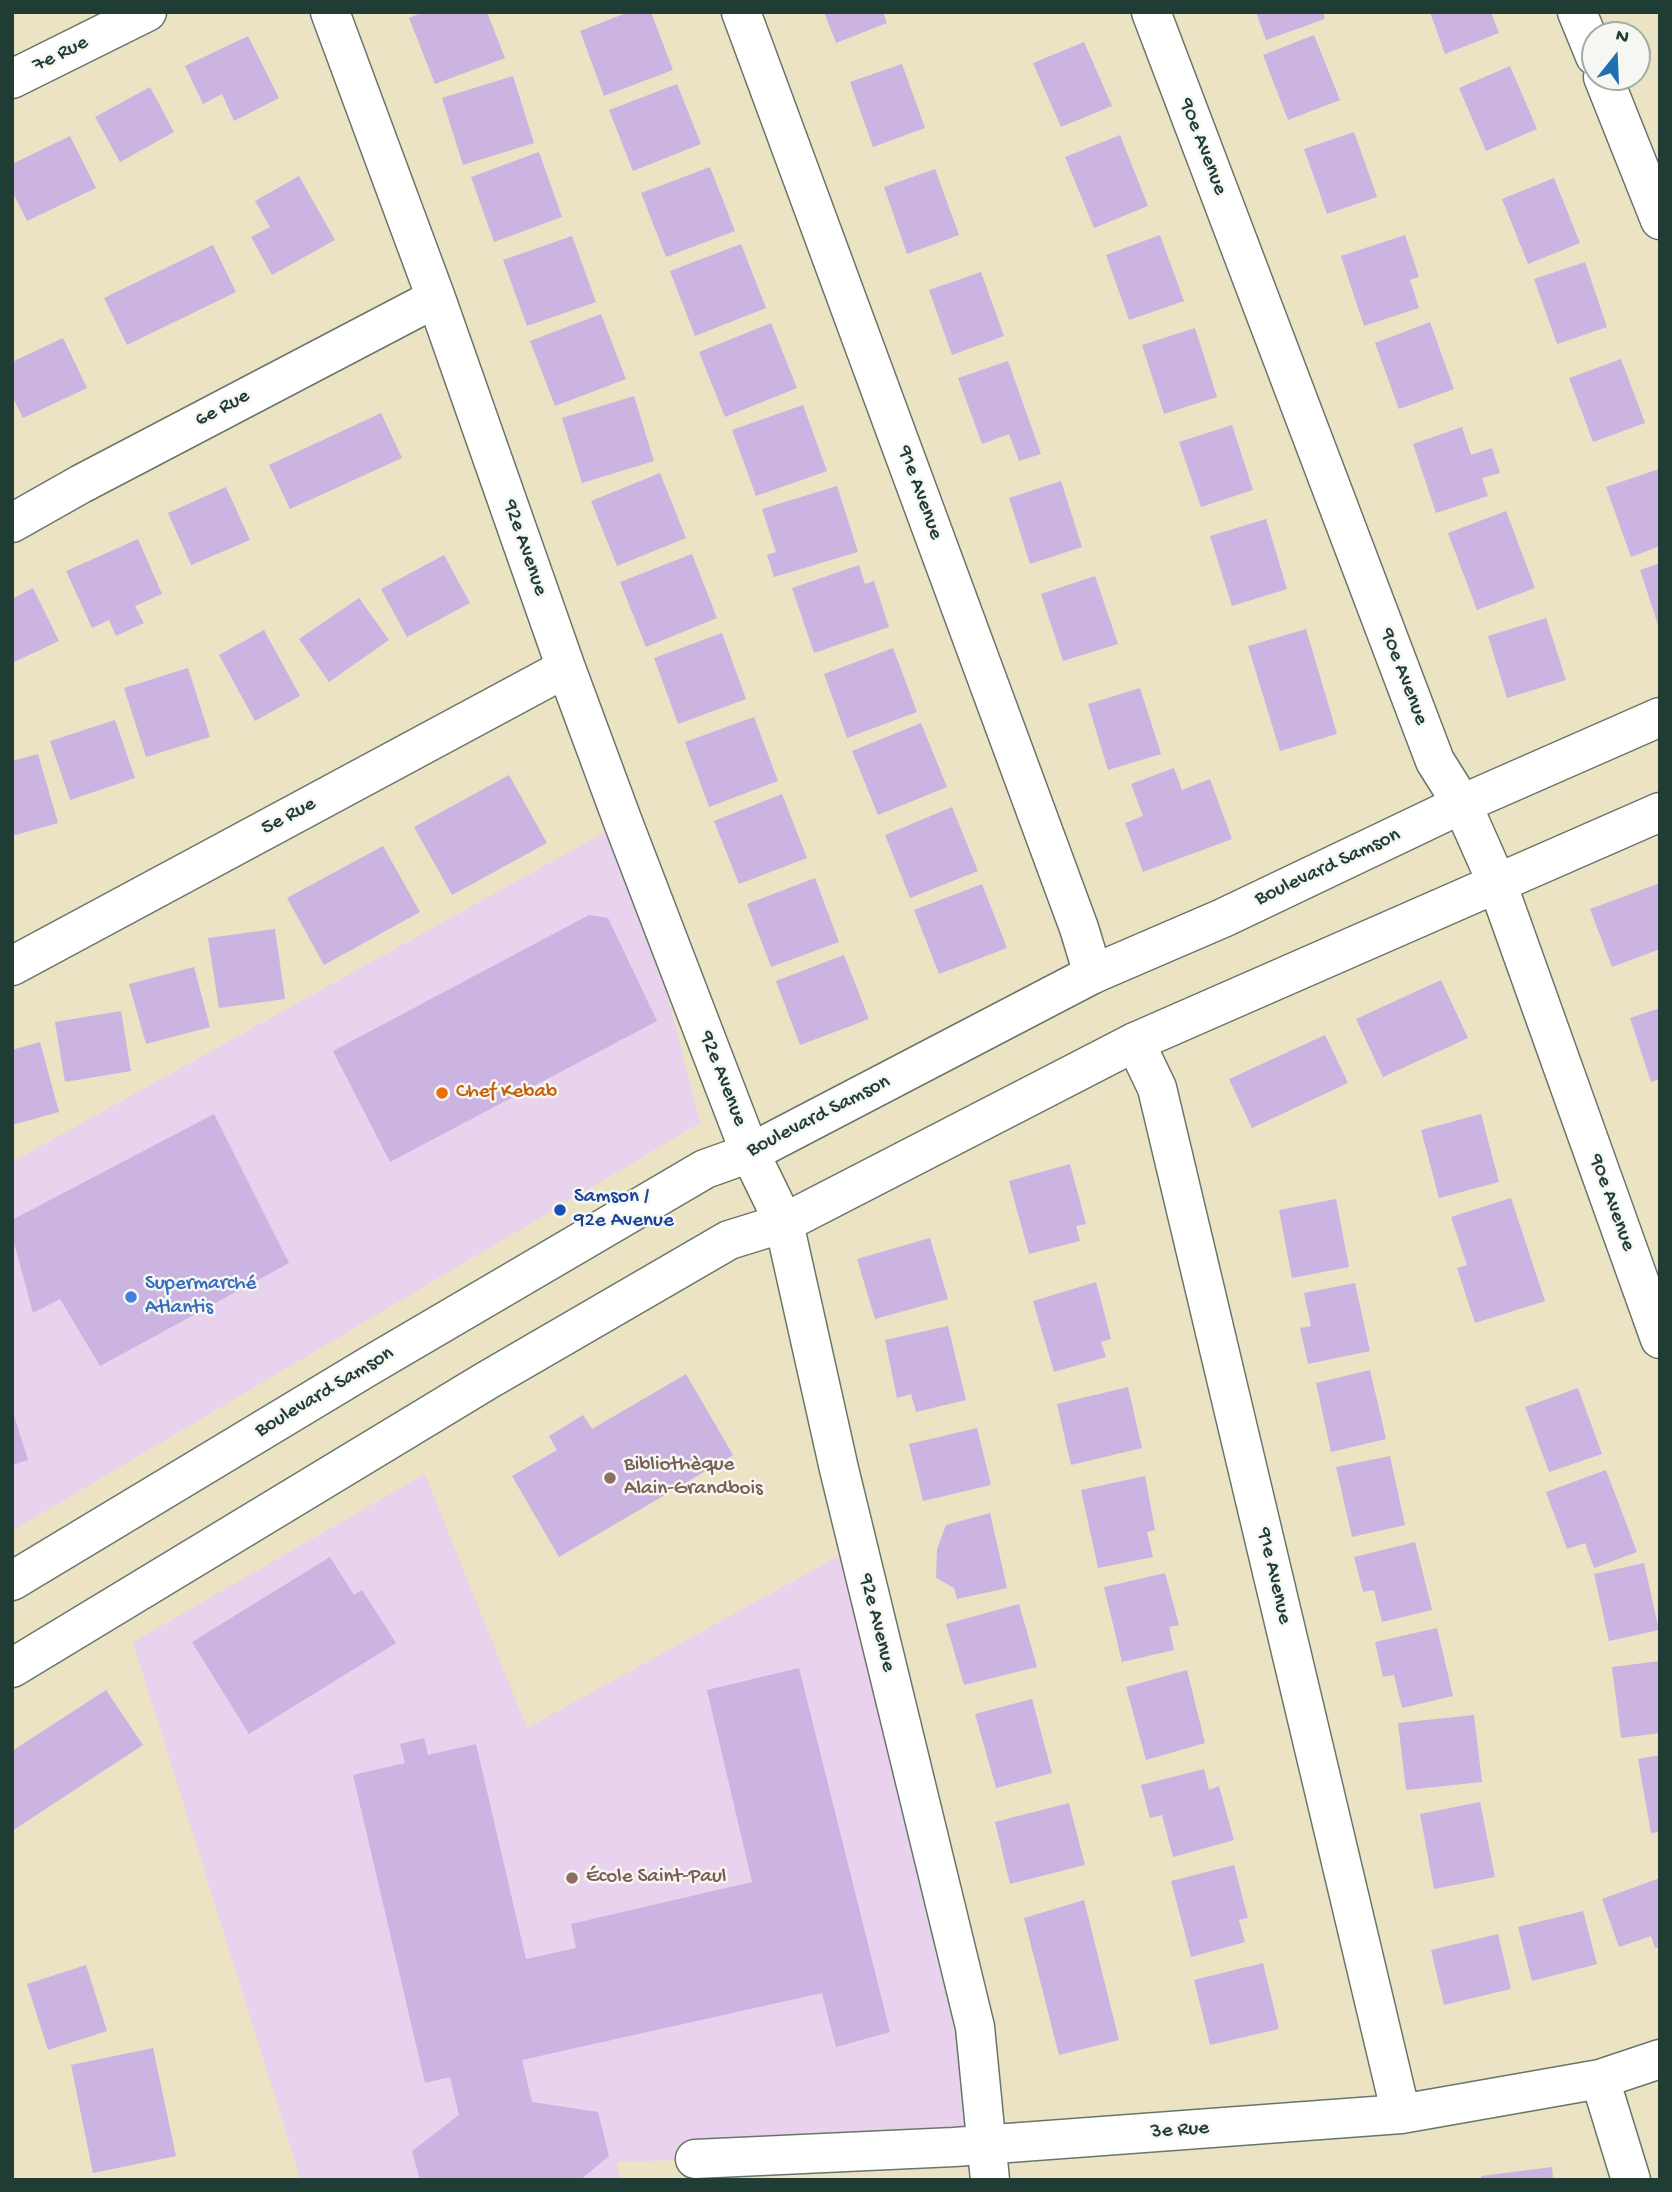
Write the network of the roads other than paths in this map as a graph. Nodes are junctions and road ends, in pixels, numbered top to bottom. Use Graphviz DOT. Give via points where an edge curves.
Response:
graph roads {
  1 [pos="148,12"];
  2 [pos="330,12"];
  3 [pos="741,12"];
  4 [pos="1151,12"];
  5 [pos="12,79"];
  6 [pos="1609,91"];
  7 [pos="1660,220"];
  8 [pos="436,298"];
  9 [pos="12,523"];
  10 [pos="566,668"];
  11 [pos="1660,717"];
  12 [pos="1462,804"];
  13 [pos="1660,812"];
  14 [pos="1497,883"];
  15 [pos="12,966"];
  16 [pos="1093,974"];
  17 [pos="1135,1042"];
  18 [pos="750,1153"];
  19 [pos="784,1223"];
  20 [pos="1660,1339"];
  21 [pos="12,1581"];
  22 [pos="12,1668"];
  23 [pos="1660,2059"];
  24 [pos="1600,2079"];
  25 [pos="1401,2115"];
  26 [pos="695,2159"];
  27 [pos="989,2162"];
  28 [pos="1631,2180"];
  1 -- 5 [label="street, 7e Rue"];
  2 -- 8 [label="street, 92e Avenue"];
  3 -- 16 [label="street, 91e Avenue"];
  4 -- 12 [label="street, 90e Avenue" via="1435,761"];
  6 -- 7 [label="street"];
  8 -- 9 [label="street, 6e Rue"];
  8 -- 10 [label="street, 92e Avenue"];
  10 -- 15 [label="street, 5e Rue"];
  10 -- 18 [label="street, 92e Avenue"];
  11 -- 12 [label="street, Boulevard Samson"];
  12 -- 14 [label="street, 90e Avenue"];
  12 -- 16 [label="street, Boulevard Samson" via="1223,918"];
  13 -- 14 [label="street"];
  14 -- 17 [label="street"];
  14 -- 20 [label="street, 90e Avenue"];
  16 -- 18 [label="street, Boulevard Samson"];
  17 -- 19 [label="street"];
  17 -- 25 [label="street, 91e Avenue" via="1157,1088"];
  18 -- 19 [label="street, 92e Avenue"];
  18 -- 21 [label="street, Boulevard Samson" via="705,1170"];
  19 -- 22 [label="street" via="729,1240 685,1265"];
  19 -- 27 [label="street, 92e Avenue" via="975,2027"];
  23 -- 24 [label="street, 3e Rue"];
  24 -- 25 [label="street, 3e Rue"];
  24 -- 28 [label="street"];
  25 -- 27 [label="street, 3e Rue"];
  26 -- 27 [label="street, 3e Rue" via="824,2155"];
}
